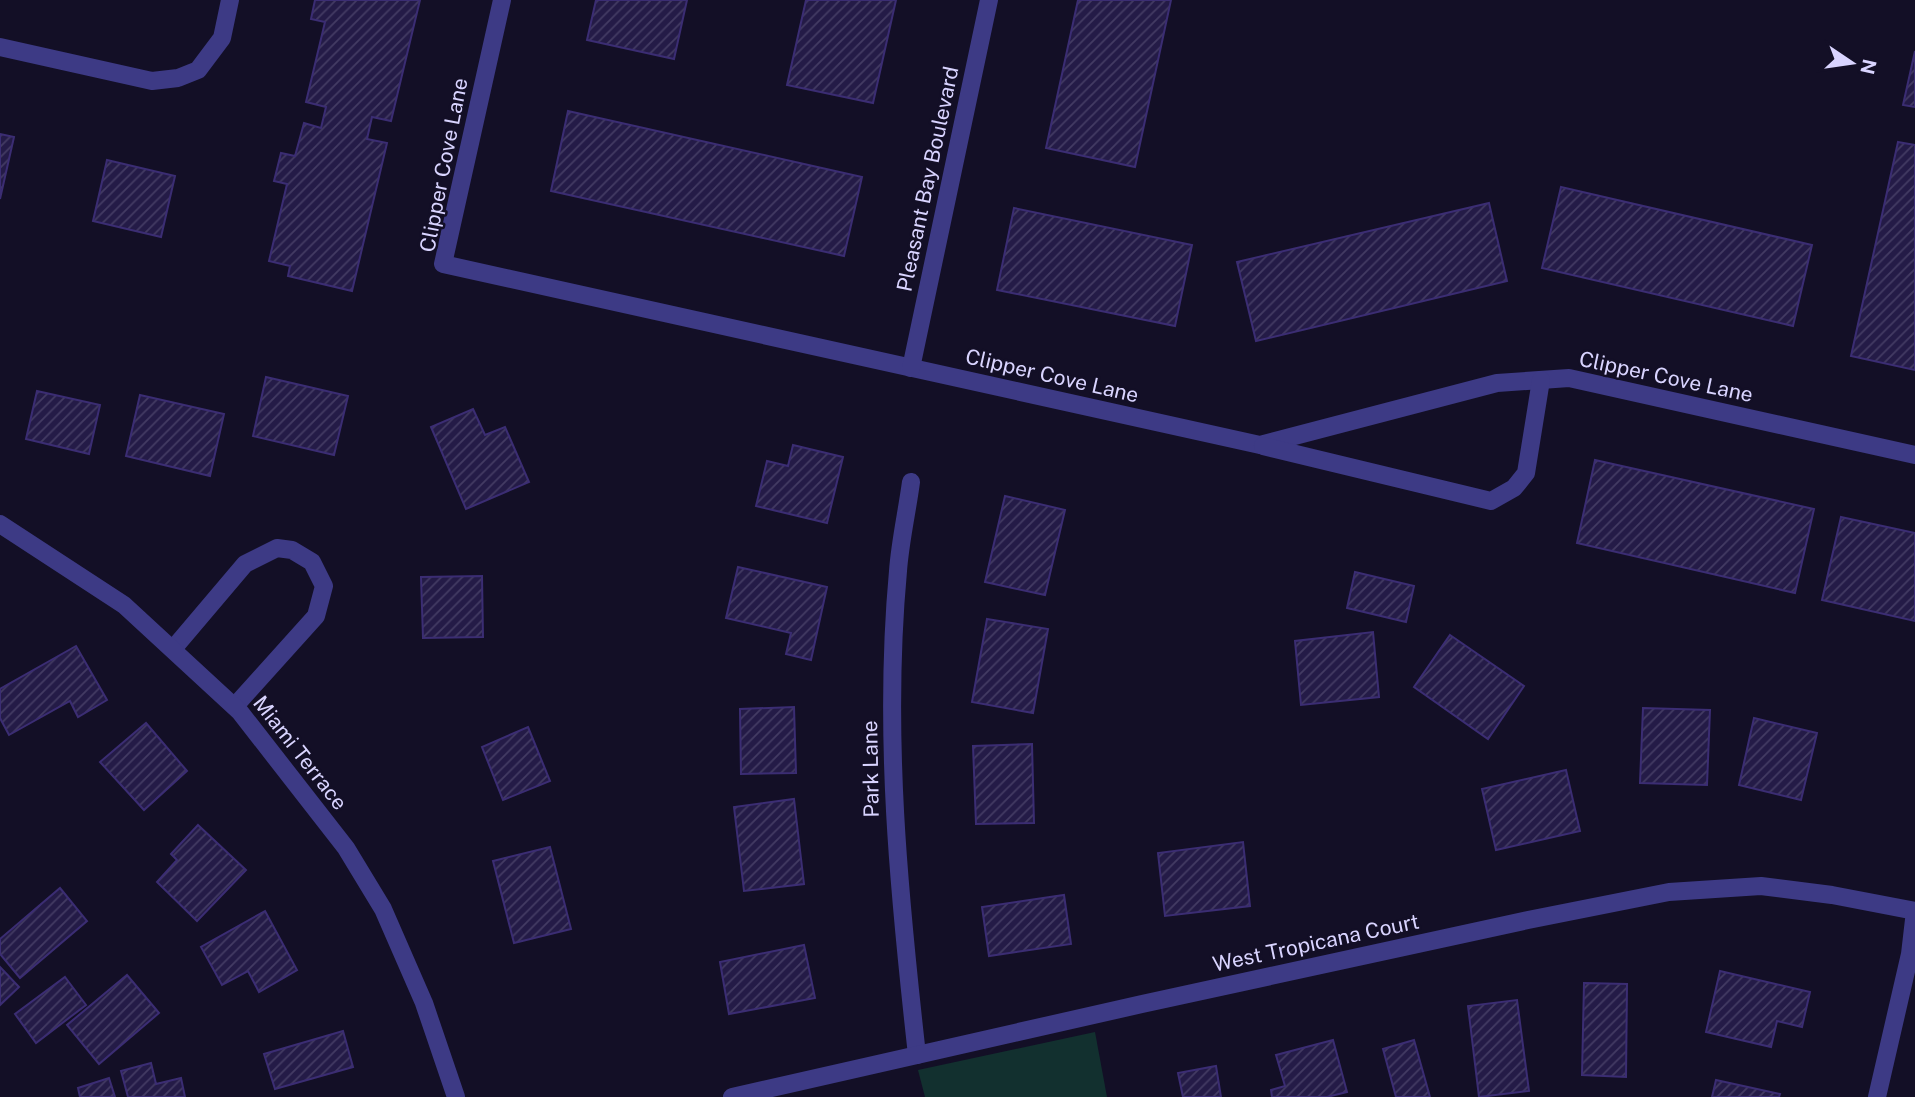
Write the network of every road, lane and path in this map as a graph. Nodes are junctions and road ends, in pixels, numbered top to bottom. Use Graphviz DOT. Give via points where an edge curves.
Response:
graph roads {
  1 [pos="230,0"];
  2 [pos="502,0"];
  3 [pos="989,0"];
  4 [pos="0,47"];
  5 [pos="911,368"];
  6 [pos="1541,380"];
  7 [pos="1260,445"];
  8 [pos="1915,455"];
  9 [pos="911,482"];
  10 [pos="0,524"];
  11 [pos="173,649"];
  12 [pos="234,706"];
  13 [pos="1915,911"];
  14 [pos="917,1055"];
  15 [pos="456,1097"];
  16 [pos="732,1097"];
  17 [pos="1877,1097"];
  1 -- 4 [label="street" via="222,38 198,70 178,78 152,81"];
  2 -- 5 [label="street, Clipper Cove Lane" via="443,264"];
  3 -- 5 [label="street, Pleasant Bay Boulevard"];
  5 -- 7 [label="street, Clipper Cove Lane"];
  6 -- 7 [label="street, Clipper Cove Lane" via="1497,383"];
  6 -- 7 [label="street" via="1526,473 1514,488 1491,501"];
  6 -- 8 [label="street, Clipper Cove Lane" via="1569,378"];
  9 -- 14 [label="street, Park Lane" via="894,618 893,807"];
  10 -- 11 [label="street, Miami Terrace" via="124,605"];
  11 -- 12 [label="street, Miami Terrace"];
  11 -- 12 [label="street" via="245,565 277,548 292,550 312,562 324,586 316,616"];
  12 -- 15 [label="street, Miami Terrace" via="346,848 383,909 424,1003"];
  13 -- 14 [label="street, West Tropicana Court" via="1761,886 1670,892"];
  13 -- 17 [label="street" via="1910,954"];
  14 -- 16 [label="street, West Tropicana Court"];
}
